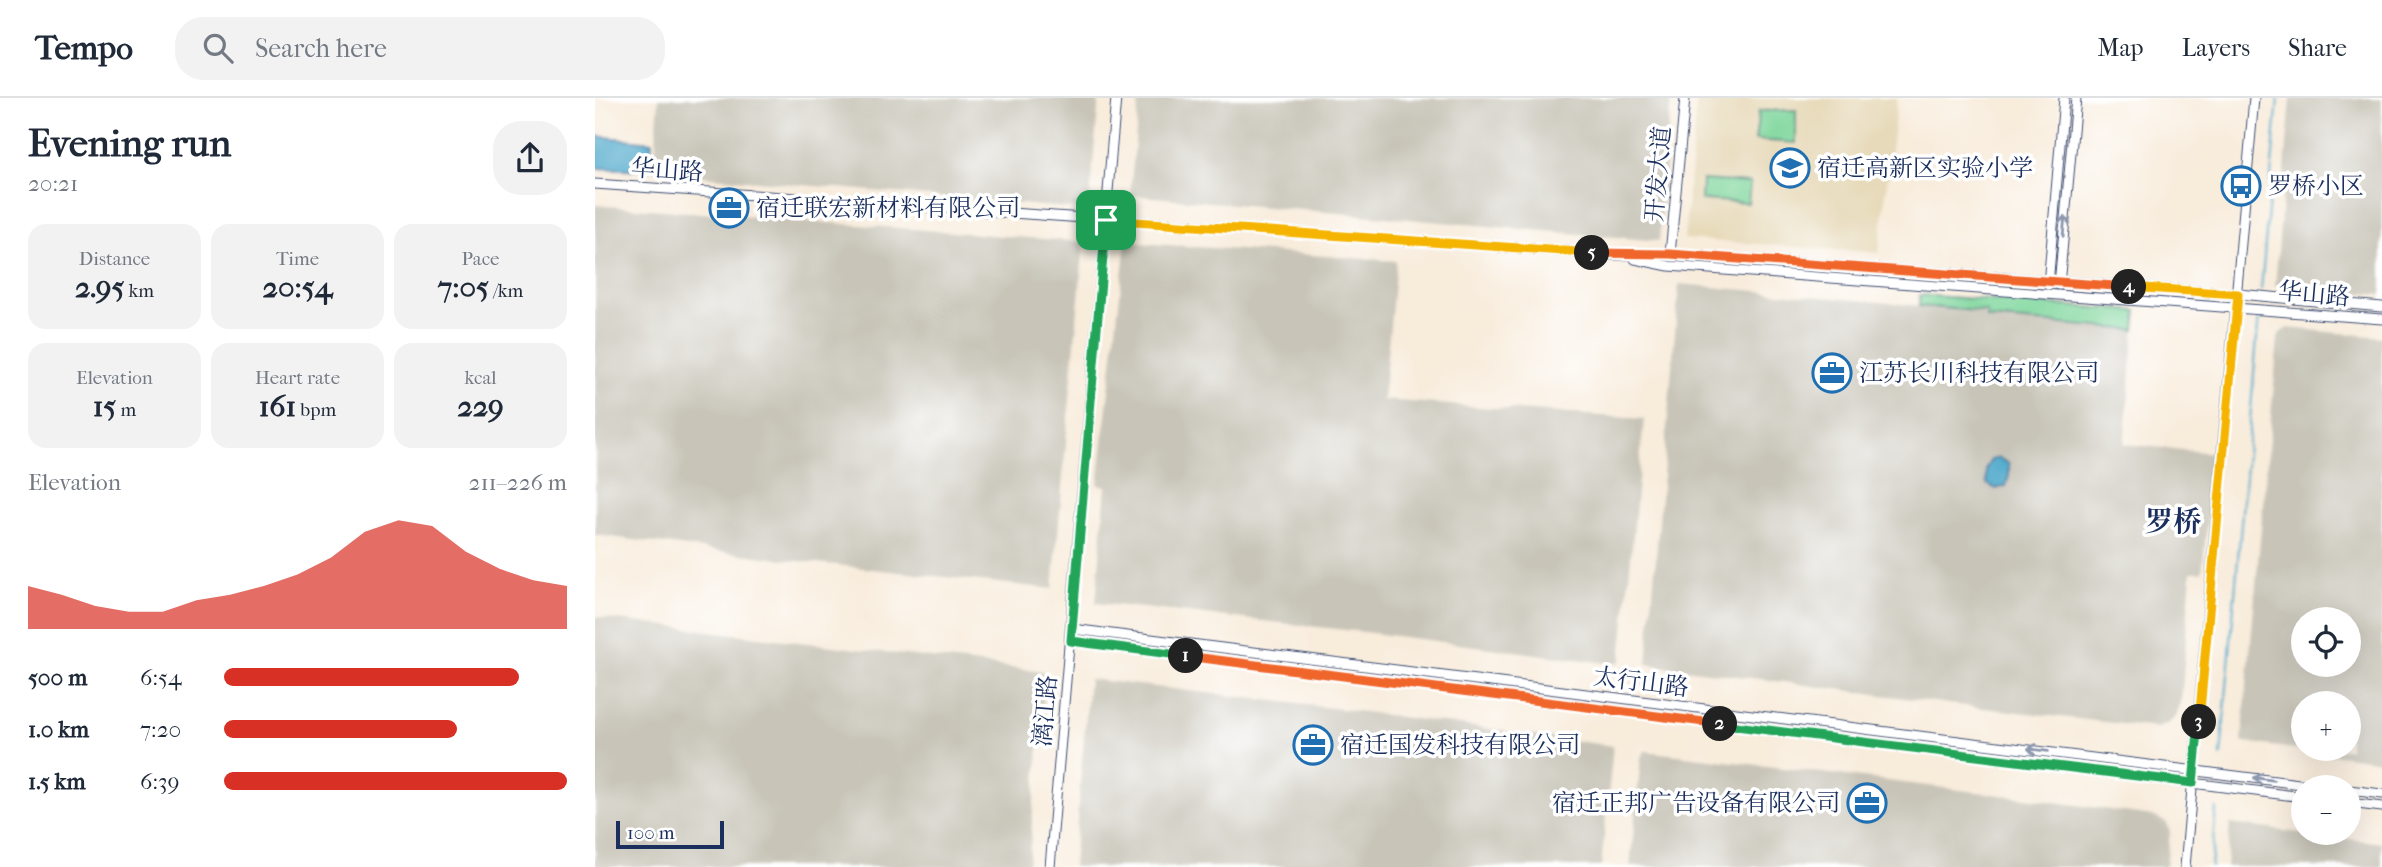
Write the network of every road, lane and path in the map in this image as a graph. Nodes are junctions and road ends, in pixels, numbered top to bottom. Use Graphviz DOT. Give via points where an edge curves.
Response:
graph roads {
  1 [pos="1117,98"];
  2 [pos="1685,98"];
  3 [pos="2064,98"];
  4 [pos="2076,98"];
  5 [pos="2255,98"];
  6 [pos="595,184"];
  7 [pos="1106,220"];
  8 [pos="1670,254"];
  9 [pos="1616,255"];
  10 [pos="2048,281"];
  11 [pos="2059,282"];
  12 [pos="2053,293"];
  13 [pos="2238,294"];
  14 [pos="2237,306"];
  15 [pos="2382,307"];
  16 [pos="2382,319"];
  17 [pos="1072,629"];
  18 [pos="1071,641"];
  19 [pos="2194,770"];
  20 [pos="2193,783"];
  21 [pos="2291,783"];
  22 [pos="2361,791"];
  23 [pos="2382,794"];
  24 [pos="2291,795"];
  25 [pos="2361,804"];
  26 [pos="2382,807"];
  27 [pos="1050,867"];
  28 [pos="2185,867"];
  1 -- 7 [label="street, 漓江路"];
  2 -- 8 [label="street, 开发大道"];
  3 -- 10 [label="street"];
  11 -- 4 [label="street, one-way"];
  5 -- 13 [label="street"];
  6 -- 7 [label="street, 华山路"];
  7 -- 9 [label="street, 华山路"];
  7 -- 17 [label="street, 漓江路"];
  8 -- 9 [label="street, 华山路"];
  8 -- 10 [label="street, 华山路"];
  9 -- 12 [label="street, 华山路" via="1669,266"];
  10 -- 11 [label="street, 华山路"];
  10 -- 12 [label="street"];
  11 -- 12 [label="street"];
  11 -- 13 [label="street, 华山路"];
  12 -- 14 [label="street, 华山路"];
  13 -- 14 [label="street"];
  13 -- 15 [label="street, 华山路"];
  14 -- 16 [label="street, 华山路"];
  14 -- 19 [label="street"];
  17 -- 18 [label="street, 漓江路"];
  19 -- 17 [label="street, 太行山路, one-way"];
  18 -- 20 [label="street, 太行山路"];
  18 -- 27 [label="street, 漓江路"];
  19 -- 20 [label="street"];
  21 -- 19 [label="street, 太行山路, one-way"];
  20 -- 24 [label="street, 太行山路"];
  20 -- 28 [label="street"];
  22 -- 23 [label="street"];
  25 -- 26 [label="street"];
}
